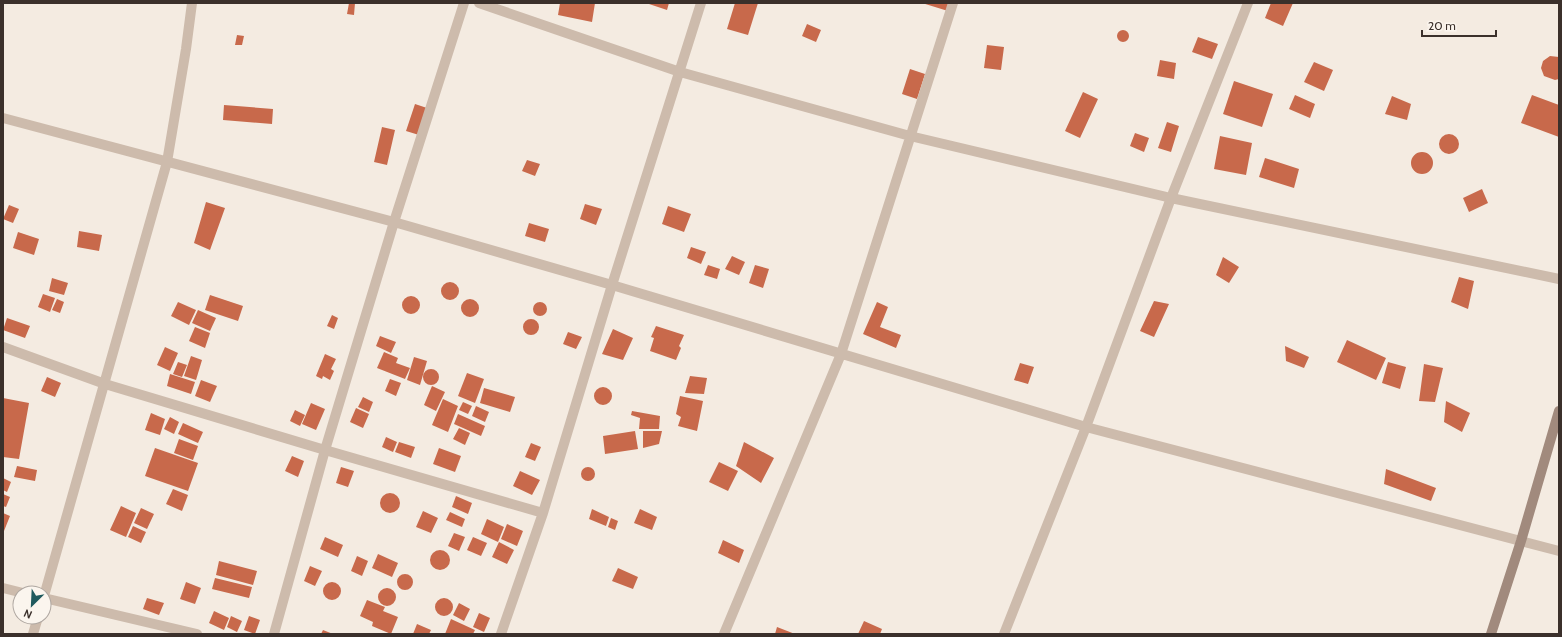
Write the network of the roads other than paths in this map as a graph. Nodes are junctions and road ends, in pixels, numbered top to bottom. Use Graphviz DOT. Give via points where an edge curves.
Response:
graph roads {
  1 [pos="192,3"];
  2 [pos="464,3"];
  3 [pos="479,3"];
  4 [pos="701,3"];
  5 [pos="953,3"];
  6 [pos="1248,3"];
  7 [pos="680,72"];
  8 [pos="3,118"];
  9 [pos="910,136"];
  10 [pos="168,162"];
  11 [pos="1171,198"];
  12 [pos="394,222"];
  13 [pos="1559,279"];
  14 [pos="612,285"];
  15 [pos="3,347"];
  16 [pos="841,354"];
  17 [pos="105,384"];
  18 [pos="1559,411"];
  19 [pos="1086,427"];
  20 [pos="325,450"];
  21 [pos="543,513"];
  22 [pos="1521,540"];
  23 [pos="1559,551"];
  24 [pos="47,585"];
  25 [pos="52,599"];
  26 [pos="197,634"];
  27 [pos="274,634"];
  28 [pos="501,634"];
  29 [pos="724,634"];
  30 [pos="1004,634"];
  31 [pos="1491,634"];
  1 -- 10 [label="street"];
  2 -- 12 [label="street"];
  3 -- 7 [label="street"];
  4 -- 7 [label="street"];
  5 -- 9 [label="street"];
  6 -- 11 [label="street"];
  7 -- 9 [label="street"];
  7 -- 14 [label="street"];
  8 -- 10 [label="street"];
  9 -- 11 [label="street"];
  9 -- 16 [label="street"];
  10 -- 12 [label="street"];
  10 -- 17 [label="street"];
  11 -- 13 [label="street"];
  11 -- 19 [label="street"];
  12 -- 14 [label="street"];
  12 -- 20 [label="street"];
  14 -- 16 [label="street"];
  14 -- 21 [label="street"];
  15 -- 17 [label="street"];
  16 -- 19 [label="street"];
  16 -- 29 [label="street"];
  17 -- 20 [label="street"];
  17 -- 24 [label="street"];
  18 -- 22 [label="main road"];
  19 -- 22 [label="street"];
  19 -- 30 [label="street"];
  20 -- 21 [label="street"];
  20 -- 27 [label="street"];
  21 -- 28 [label="street"];
  22 -- 23 [label="street"];
  22 -- 31 [label="main road"];
  25 -- 26 [label="street"];
}
